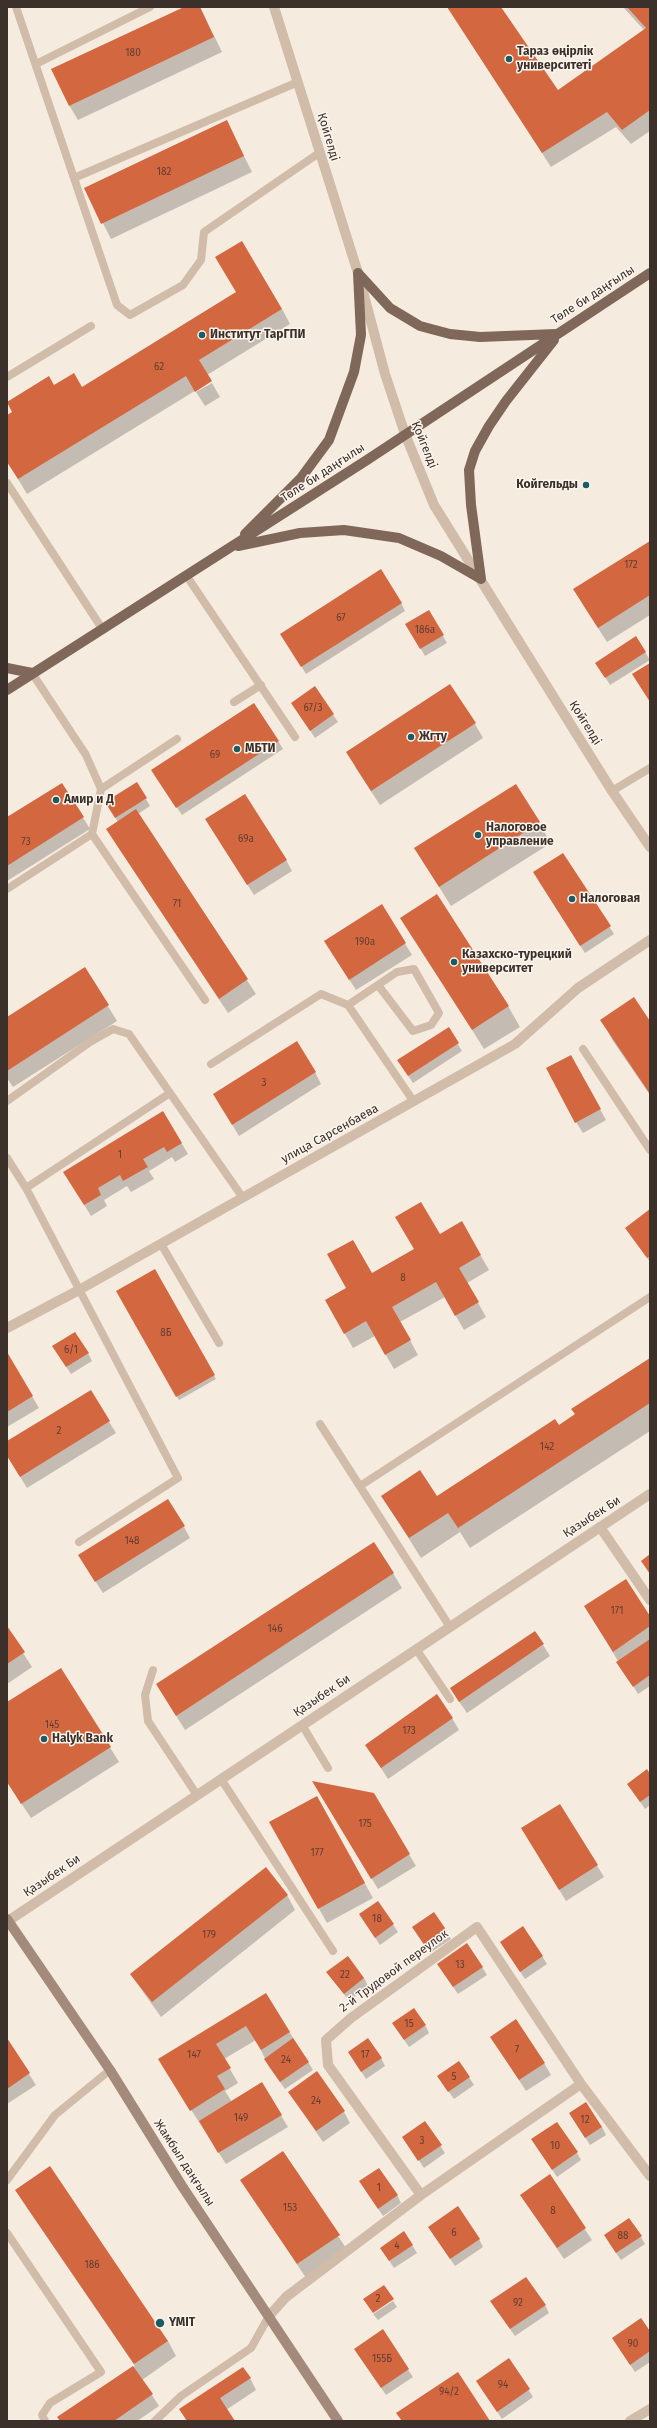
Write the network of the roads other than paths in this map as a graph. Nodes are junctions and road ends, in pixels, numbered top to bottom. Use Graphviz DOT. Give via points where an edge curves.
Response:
graph roads {
  1 [pos="16,7"];
  2 [pos="150,7"];
  3 [pos="274,7"];
  4 [pos="36,64"];
  5 [pos="298,82"];
  6 [pos="320,153"];
  7 [pos="74,178"];
  8 [pos="358,273"];
  9 [pos="650,273"];
  10 [pos="91,326"];
  11 [pos="558,334"];
  12 [pos="7,377"];
  13 [pos="405,434"];
  14 [pos="7,483"];
  15 [pos="231,548"];
  16 [pos="186,575"];
  17 [pos="481,579"];
  18 [pos="103,630"];
  19 [pos="7,668"];
  20 [pos="32,673"];
  21 [pos="260,684"];
  22 [pos="7,690"];
  23 [pos="234,702"];
  24 [pos="295,737"];
  25 [pos="177,739"];
  26 [pos="650,768"];
  27 [pos="101,789"];
  28 [pos="612,791"];
  29 [pos="92,834"];
  30 [pos="650,847"];
  31 [pos="7,889"];
  32 [pos="650,940"];
  33 [pos="378,985"];
  34 [pos="205,1000"];
  35 [pos="348,1005"];
  36 [pos="583,1049"];
  37 [pos="211,1064"];
  38 [pos="170,1093"];
  39 [pos="7,1101"];
  40 [pos="414,1102"];
  41 [pos="650,1150"];
  42 [pos="7,1158"];
  43 [pos="26,1188"];
  44 [pos="243,1198"];
  45 [pos="162,1244"];
  46 [pos="79,1290"];
  47 [pos="650,1297"];
  48 [pos="7,1328"];
  49 [pos="219,1343"];
  50 [pos="320,1424"];
  51 [pos="360,1486"];
  52 [pos="650,1494"];
  53 [pos="600,1526"];
  54 [pos="79,1542"];
  55 [pos="650,1600"];
  56 [pos="450,1627"];
  57 [pos="416,1649"];
  58 [pos="153,1670"];
  59 [pos="450,1699"];
  60 [pos="302,1725"];
  61 [pos="328,1768"];
  62 [pos="221,1779"];
  63 [pos="197,1795"];
  64 [pos="8,1920"];
  65 [pos="333,1950"];
  66 [pos="110,2070"];
  67 [pos="581,2084"];
  68 [pos="650,2176"];
  69 [pos="7,2180"];
  70 [pos="422,2195"];
  71 [pos="7,2233"];
  72 [pos="269,2316"];
  73 [pos="650,2409"];
  74 [pos="45,2421"];
  75 [pos="155,2421"];
  76 [pos="338,2421"];
  77 [pos="630,2421"];
  1 -- 4 [label="lane"];
  2 -- 4 [label="lane"];
  3 -- 5 [label="street, Қойгелді"];
  4 -- 7 [label="lane"];
  5 -- 6 [label="street, Қойгелді"];
  5 -- 7 [label="lane"];
  6 -- 7 [label="lane" via="204,232 201,260 183,285 130,316 117,305"];
  6 -- 8 [label="street, Қойгелді"];
  8 -- 11 [label="main road" via="390,308 420,326 450,334 480,337"];
  8 -- 13 [label="street, Қойгелді" via="385,374"];
  8 -- 15 [label="main road" via="361,335 354,372 329,440 301,478"];
  9 -- 11 [label="main road, Төле би даңғылы"];
  10 -- 12 [label="lane"];
  11 -- 13 [label="main road, Төле би даңғылы"];
  11 -- 17 [label="main road" via="489,426 468,470"];
  13 -- 15 [label="main road, Төле би даңғылы"];
  13 -- 17 [label="street, Қойгелді" via="434,505"];
  14 -- 18 [label="lane"];
  15 -- 16 [label="main road, Төле би даңғылы"];
  15 -- 17 [label="main road" via="300,533 344,530 399,538 441,556"];
  16 -- 18 [label="main road, Төле би даңғылы"];
  16 -- 21 [label="lane"];
  17 -- 28 [label="street, Қойгелді"];
  18 -- 20 [label="main road, Төле би даңғылы"];
  19 -- 20 [label="main road"];
  20 -- 22 [label="main road, Төле би даңғылы"];
  20 -- 27 [label="lane" via="86,755"];
  21 -- 23 [label="lane"];
  21 -- 24 [label="lane"];
  25 -- 27 [label="lane"];
  26 -- 28 [label="lane"];
  27 -- 29 [label="lane"];
  28 -- 30 [label="street, Қойгелді"];
  29 -- 31 [label="lane"];
  29 -- 34 [label="lane"];
  32 -- 40 [label="street, улица Сарсенбаева" via="578,988 515,1044"];
  33 -- 33 [label="lane" via="397,972 414,969 439,1013 431,1025 414,1031"];
  33 -- 35 [label="lane"];
  35 -- 37 [label="lane" via="321,994"];
  35 -- 40 [label="lane"];
  36 -- 41 [label="lane"];
  38 -- 39 [label="lane" via="129,1034 113,1029 90,1042"];
  38 -- 43 [label="lane"];
  38 -- 44 [label="lane"];
  40 -- 44 [label="street, улица Сарсенбаева"];
  42 -- 43 [label="lane"];
  43 -- 46 [label="lane"];
  44 -- 45 [label="street, улица Сарсенбаева"];
  45 -- 46 [label="street, улица Сарсенбаева"];
  45 -- 49 [label="lane"];
  46 -- 48 [label="street, улица Сарсенбаева"];
  46 -- 54 [label="lane" via="178,1478"];
  47 -- 51 [label="lane"];
  50 -- 51 [label="lane"];
  51 -- 56 [label="lane"];
  52 -- 53 [label="street, Қазыбек Би"];
  53 -- 55 [label="street"];
  53 -- 56 [label="street, Қазыбек Би"];
  56 -- 57 [label="street, Қазыбек Би"];
  57 -- 59 [label="lane"];
  57 -- 60 [label="street, Қазыбек Би"];
  58 -- 63 [label="lane" via="145,1695 148,1721"];
  60 -- 61 [label="lane"];
  60 -- 62 [label="street, Қазыбек Би"];
  62 -- 63 [label="street, Қазыбек Би"];
  62 -- 65 [label="lane"];
  63 -- 64 [label="street, Қазыбек Би"];
  64 -- 66 [label="main road, Жамбыл даңғылы"];
  66 -- 69 [label="lane" via="55,2115"];
  66 -- 72 [label="main road, Жамбыл даңғылы" via="182,2186"];
  67 -- 68 [label="street, 2-й Трудовой переулок"];
  67 -- 70 [label="street"];
  67 -- 70 [label="street, 2-й Трудовой переулок" via="477,1927 351,2018 326,2040 328,2065"];
  70 -- 72 [label="street" via="286,2297"];
  71 -- 74 [label="lane" via="101,2372 50,2403 42,2415"];
  72 -- 75 [label="lane" via="251,2348 181,2396"];
  72 -- 76 [label="main road, Жамбыл даңғылы"];
  73 -- 77 [label="street"];
}
